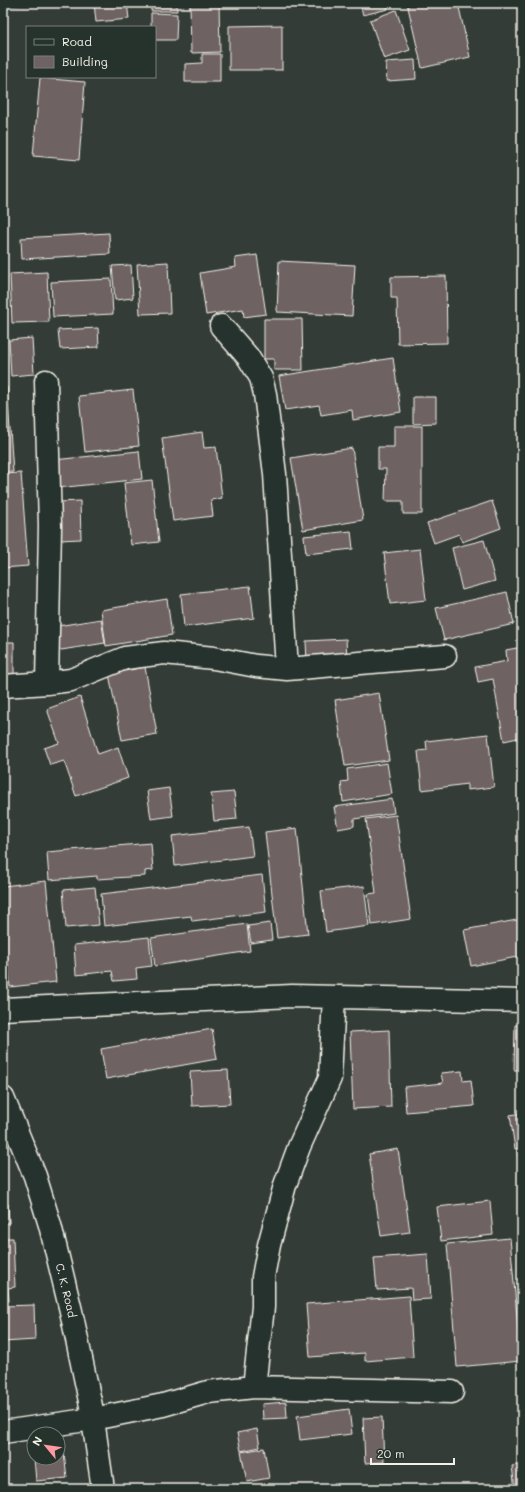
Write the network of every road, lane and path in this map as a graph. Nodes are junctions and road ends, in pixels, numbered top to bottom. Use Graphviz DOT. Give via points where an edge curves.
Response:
graph roads {
  1 [pos="222,326"];
  2 [pos="46,382"];
  3 [pos="445,656"];
  4 [pos="287,669"];
  5 [pos="46,683"];
  6 [pos="3,686"];
  7 [pos="334,997"];
  8 [pos="522,1001"];
  9 [pos="3,1010"];
  10 [pos="3,1098"];
  11 [pos="254,1388"];
  12 [pos="452,1392"];
  13 [pos="93,1419"];
  14 [pos="3,1432"];
  15 [pos="103,1489"];
  1 -- 4 [label="street" via="248,357 261,378 265,394 275,474"];
  2 -- 5 [label="street" via="50,526"];
  3 -- 4 [label="street"];
  4 -- 5 [label="street" via="164,653 124,658 71,680"];
  5 -- 6 [label="street"];
  7 -- 8 [label="street"];
  7 -- 9 [label="street" via="292,996"];
  7 -- 11 [label="street" via="330,1078 298,1147 268,1245"];
  10 -- 13 [label="street, C. K. Road" via="35,1176 50,1225"];
  11 -- 12 [label="street"];
  11 -- 13 [label="street" via="208,1392 163,1405"];
  13 -- 14 [label="street"];
  13 -- 15 [label="street, C. K. Road"];
}
